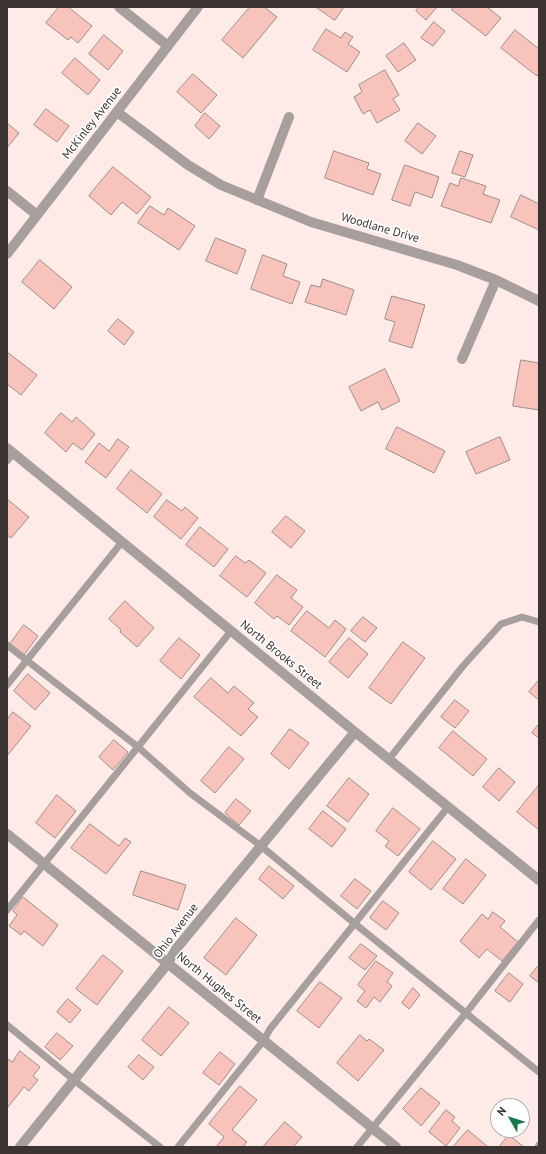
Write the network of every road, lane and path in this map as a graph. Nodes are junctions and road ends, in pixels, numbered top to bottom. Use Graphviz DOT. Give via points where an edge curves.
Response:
graph roads {
  1 [pos="119,7"];
  2 [pos="198,7"];
  3 [pos="168,46"];
  4 [pos="117,112"];
  5 [pos="289,117"];
  6 [pos="7,191"];
  7 [pos="257,200"];
  8 [pos="37,215"];
  9 [pos="7,254"];
  10 [pos="496,280"];
  11 [pos="539,301"];
  12 [pos="462,359"];
  13 [pos="9,455"];
  14 [pos="122,542"];
  15 [pos="539,622"];
  16 [pos="230,631"];
  17 [pos="7,645"];
  18 [pos="27,660"];
  19 [pos="7,685"];
  20 [pos="355,732"];
  21 [pos="138,747"];
  22 [pos="389,759"];
  23 [pos="448,807"];
  24 [pos="7,834"];
  25 [pos="261,846"];
  26 [pos="44,864"];
  27 [pos="539,880"];
  28 [pos="7,910"];
  29 [pos="539,920"];
  30 [pos="354,923"];
  31 [pos="168,963"];
  32 [pos="466,1013"];
  33 [pos="7,1025"];
  34 [pos="264,1040"];
  35 [pos="539,1072"];
  36 [pos="74,1080"];
  37 [pos="373,1128"];
  38 [pos="20,1147"];
  39 [pos="160,1147"];
  40 [pos="178,1147"];
  41 [pos="357,1147"];
  42 [pos="396,1147"];
  1 -- 3 [label="street"];
  2 -- 3 [label="street, McKinley Avenue"];
  3 -- 4 [label="street, McKinley Avenue"];
  4 -- 7 [label="street, Woodlane Drive" via="188,165 221,184"];
  4 -- 8 [label="street, McKinley Avenue"];
  5 -- 7 [label="street"];
  6 -- 8 [label="street"];
  7 -- 10 [label="street, Woodlane Drive" via="311,222 458,265"];
  8 -- 9 [label="street, McKinley Avenue"];
  10 -- 11 [label="street, Woodlane Drive"];
  10 -- 12 [label="street"];
  13 -- 14 [label="street, North Brooks Street"];
  14 -- 16 [label="street, North Brooks Street"];
  14 -- 18 [label="lane"];
  15 -- 22 [label="lane" via="522,617 501,624 463,666"];
  16 -- 20 [label="street, North Brooks Street"];
  16 -- 21 [label="lane"];
  17 -- 18 [label="lane"];
  18 -- 19 [label="lane"];
  18 -- 21 [label="lane"];
  20 -- 22 [label="street, North Brooks Street"];
  20 -- 25 [label="street, Ohio Avenue"];
  21 -- 25 [label="lane" via="190,793"];
  21 -- 26 [label="lane"];
  22 -- 23 [label="street, North Brooks Street"];
  23 -- 27 [label="street, North Brooks Street"];
  23 -- 30 [label="lane"];
  24 -- 26 [label="street, North Hughes Street"];
  25 -- 30 [label="lane"];
  25 -- 31 [label="street, Ohio Avenue" via="176,949"];
  26 -- 28 [label="lane"];
  26 -- 31 [label="street, North Hughes Street"];
  29 -- 32 [label="lane"];
  30 -- 32 [label="lane"];
  30 -- 34 [label="lane"];
  31 -- 34 [label="street, North Hughes Street"];
  31 -- 36 [label="street, Ohio Avenue"];
  32 -- 35 [label="lane"];
  32 -- 37 [label="lane"];
  33 -- 36 [label="lane"];
  34 -- 37 [label="street, North Hughes Street"];
  34 -- 40 [label="lane"];
  36 -- 38 [label="street, Ohio Avenue"];
  36 -- 39 [label="lane"];
  37 -- 41 [label="lane"];
  37 -- 42 [label="street, North Hughes Street"];
}
